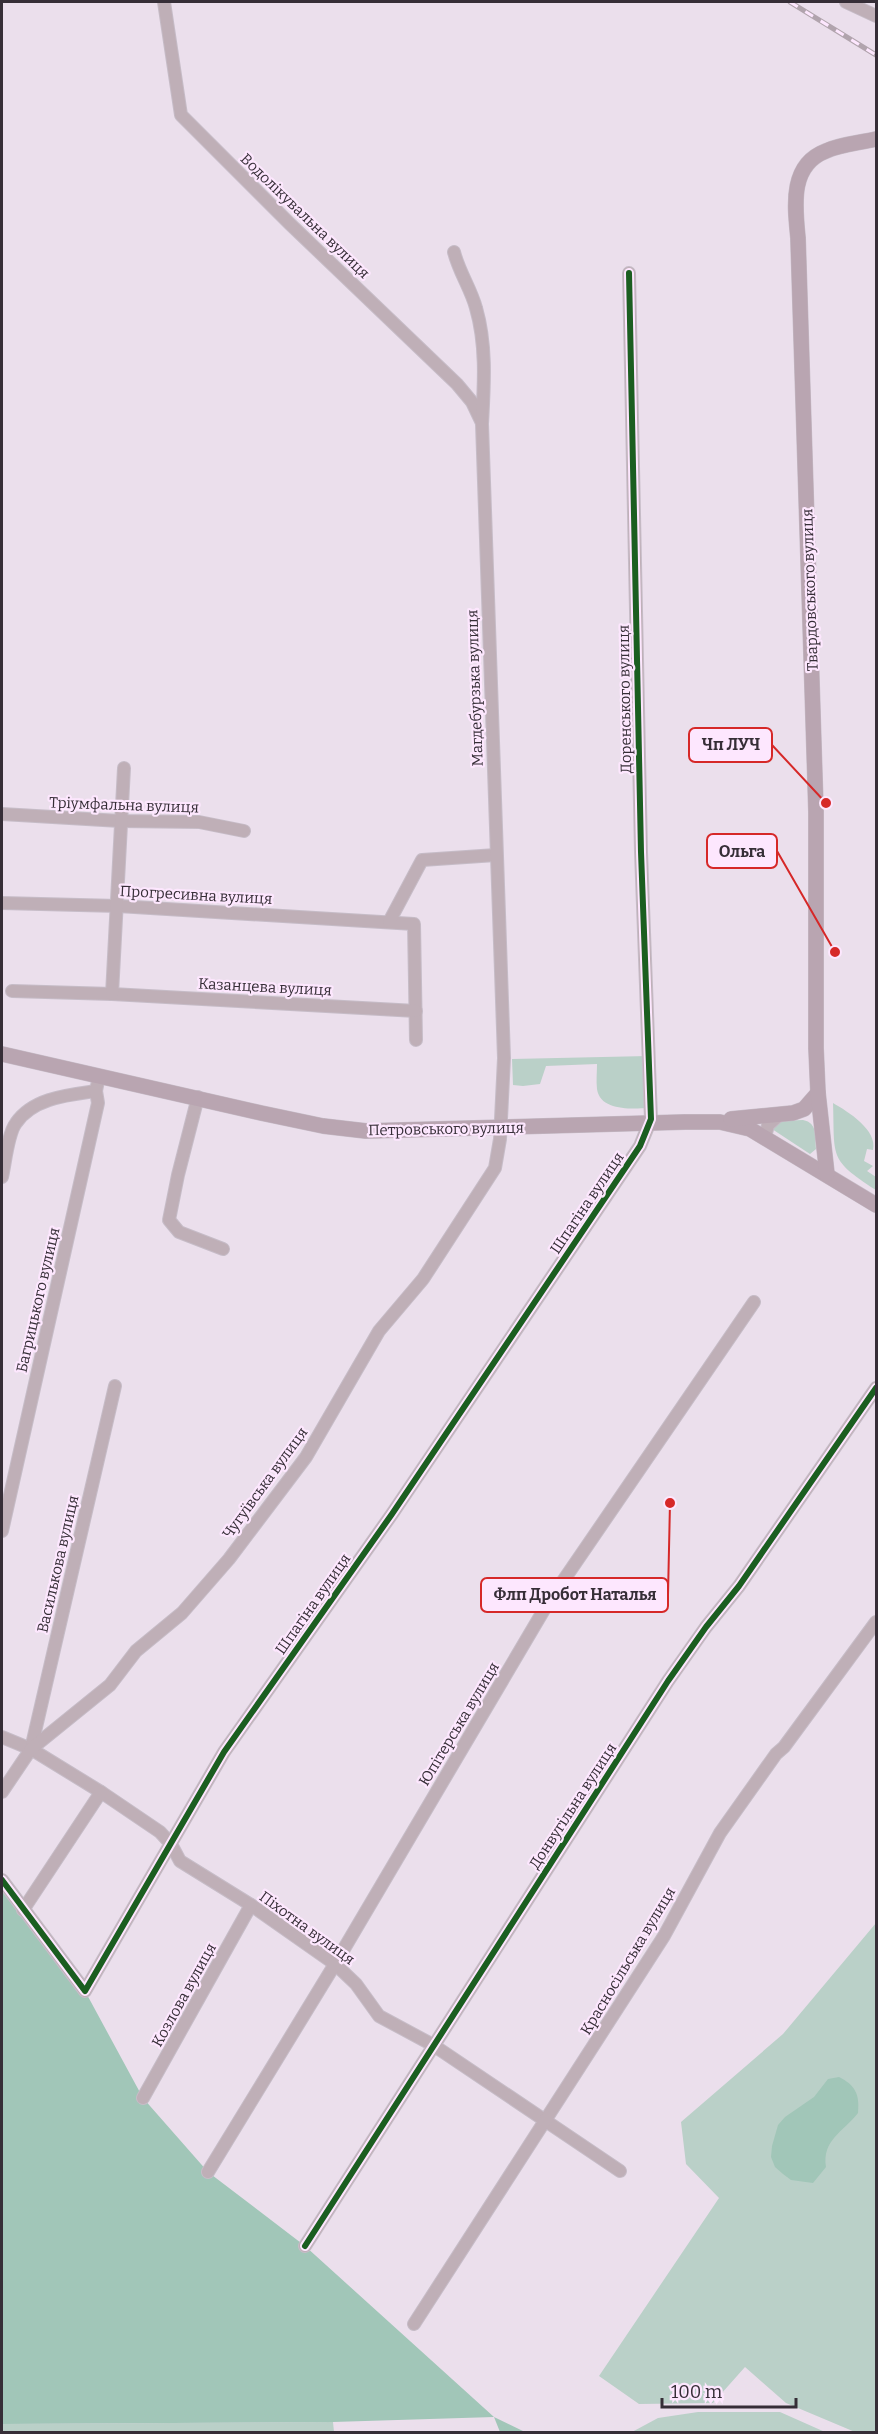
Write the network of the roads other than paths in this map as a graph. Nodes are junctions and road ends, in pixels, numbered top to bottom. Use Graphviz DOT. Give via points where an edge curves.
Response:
graph roads {
  1 [pos="164,2"];
  2 [pos="846,2"];
  3 [pos="876,16"];
  4 [pos="876,139"];
  5 [pos="454,252"];
  6 [pos="629,273"];
  7 [pos="482,424"];
  8 [pos="124,768"];
  9 [pos="2,814"];
  10 [pos="120,821"];
  11 [pos="244,831"];
  12 [pos="496,855"];
  13 [pos="2,903"];
  14 [pos="118,906"];
  15 [pos="389,922"];
  16 [pos="12,991"];
  17 [pos="112,994"];
  18 [pos="416,1011"];
  19 [pos="416,1040"];
  20 [pos="2,1054"];
  21 [pos="97,1083"];
  22 [pos="818,1093"];
  23 [pos="198,1097"];
  24 [pos="778,1116"];
  25 [pos="685,1122"];
  26 [pos="650,1123"];
  27 [pos="500,1129"];
  28 [pos="765,1137"];
  29 [pos="827,1174"];
  30 [pos="2,1177"];
  31 [pos="876,1205"];
  32 [pos="223,1249"];
  33 [pos="754,1302"];
  34 [pos="114,1386"];
  35 [pos="876,1388"];
  36 [pos="2,1531"];
  37 [pos="876,1622"];
  38 [pos="2,1737"];
  39 [pos="31,1749"];
  40 [pos="2,1792"];
  41 [pos="101,1792"];
  42 [pos="171,1845"];
  43 [pos="2,1880"];
  44 [pos="251,1905"];
  45 [pos="22,1910"];
  46 [pos="335,1964"];
  47 [pos="433,2046"];
  48 [pos="143,2098"];
  49 [pos="545,2122"];
  50 [pos="620,2171"];
  51 [pos="208,2172"];
  52 [pos="305,2246"];
  53 [pos="414,2324"];
  1 -- 7 [label="street, Водолікувальна вулиця" via="181,115 457,384 472,402"];
  2 -- 3 [label="street"];
  4 -- 22 [label="main road, Твардовського вулиця" via="824,151 799,177 795,201 815,777"];
  5 -- 7 [label="street, Магдебурзька вулиця" via="480,327 485,382"];
  6 -- 26 [label="street, Доренського вулиця"];
  7 -- 12 [label="street, Магдебурзька вулиця"];
  8 -- 10 [label="street"];
  9 -- 10 [label="street, Тріумфальна вулиця"];
  10 -- 11 [label="street, Тріумфальна вулиця" via="199,822"];
  10 -- 14 [label="street"];
  12 -- 15 [label="street" via="422,860"];
  12 -- 27 [label="street, Магдебурзька вулиця" via="504,1058"];
  13 -- 14 [label="street, Прогресивна вулиця"];
  14 -- 15 [label="street, Прогресивна вулиця"];
  14 -- 17 [label="street"];
  15 -- 18 [label="street, Прогресивна вулиця" via="414,924"];
  16 -- 17 [label="street, Казанцева вулиця"];
  17 -- 18 [label="street, Казанцева вулиця"];
  18 -- 19 [label="street, Прогресивна вулиця"];
  20 -- 21 [label="main road, Петровського вулиця"];
  21 -- 23 [label="main road, Петровського вулиця"];
  21 -- 30 [label="street" via="32,1108 15,1124"];
  21 -- 36 [label="street, Багрицького вулиця" via="98,1103"];
  22 -- 24 [label="main road" via="804,1109"];
  22 -- 29 [label="main road, Твардовського вулиця"];
  23 -- 27 [label="main road, Петровського вулиця" via="313,1124 366,1131"];
  23 -- 32 [label="street" via="169,1220 179,1232"];
  24 -- 25 [label="main road"];
  24 -- 28 [label="street" via="768,1125"];
  25 -- 26 [label="main road, Петровського вулиця"];
  25 -- 28 [label="main road, Петровського вулиця" via="735,1124"];
  26 -- 27 [label="main road, Петровського вулиця"];
  26 -- 42 [label="street, Шпагіна вулиця" via="640,1146 392,1514 224,1752"];
  27 -- 39 [label="street, Чугуївська вулиця" via="495,1168 423,1279 379,1331 306,1456 237,1550 182,1613 136,1651 110,1685"];
  28 -- 29 [label="main road, Петровського вулиця"];
  29 -- 31 [label="main road, Петровського вулиця"];
  33 -- 46 [label="street, Юпітерська вулиця" via="548,1603"];
  34 -- 39 [label="street, Василькова вулиця"];
  35 -- 47 [label="street, Донвугільна вулиця" via="668,1681"];
  37 -- 49 [label="street, Красносільська вулиця" via="720,1833 664,1936"];
  38 -- 39 [label="street, Піхотна вулиця"];
  39 -- 40 [label="street"];
  39 -- 41 [label="street, Піхотна вулиця"];
  41 -- 42 [label="street, Піхотна вулиця" via="160,1832"];
  41 -- 45 [label="street"];
  42 -- 44 [label="street, Піхотна вулиця" via="180,1861"];
  42 -- 45 [label="street, Шпагіна вулиця" via="85,1991"];
  43 -- 45 [label="street, Шпагіна вулиця"];
  44 -- 46 [label="street, Піхотна вулиця"];
  44 -- 48 [label="street, Козлова вулиця"];
  46 -- 47 [label="street, Піхотна вулиця" via="356,1984 379,2016"];
  46 -- 51 [label="street, Юпітерська вулиця"];
  47 -- 49 [label="street, Піхотна вулиця"];
  47 -- 52 [label="street, Донвугільна вулиця"];
  49 -- 50 [label="street, Піхотна вулиця"];
  49 -- 53 [label="street, Красносільська вулиця"];
}
